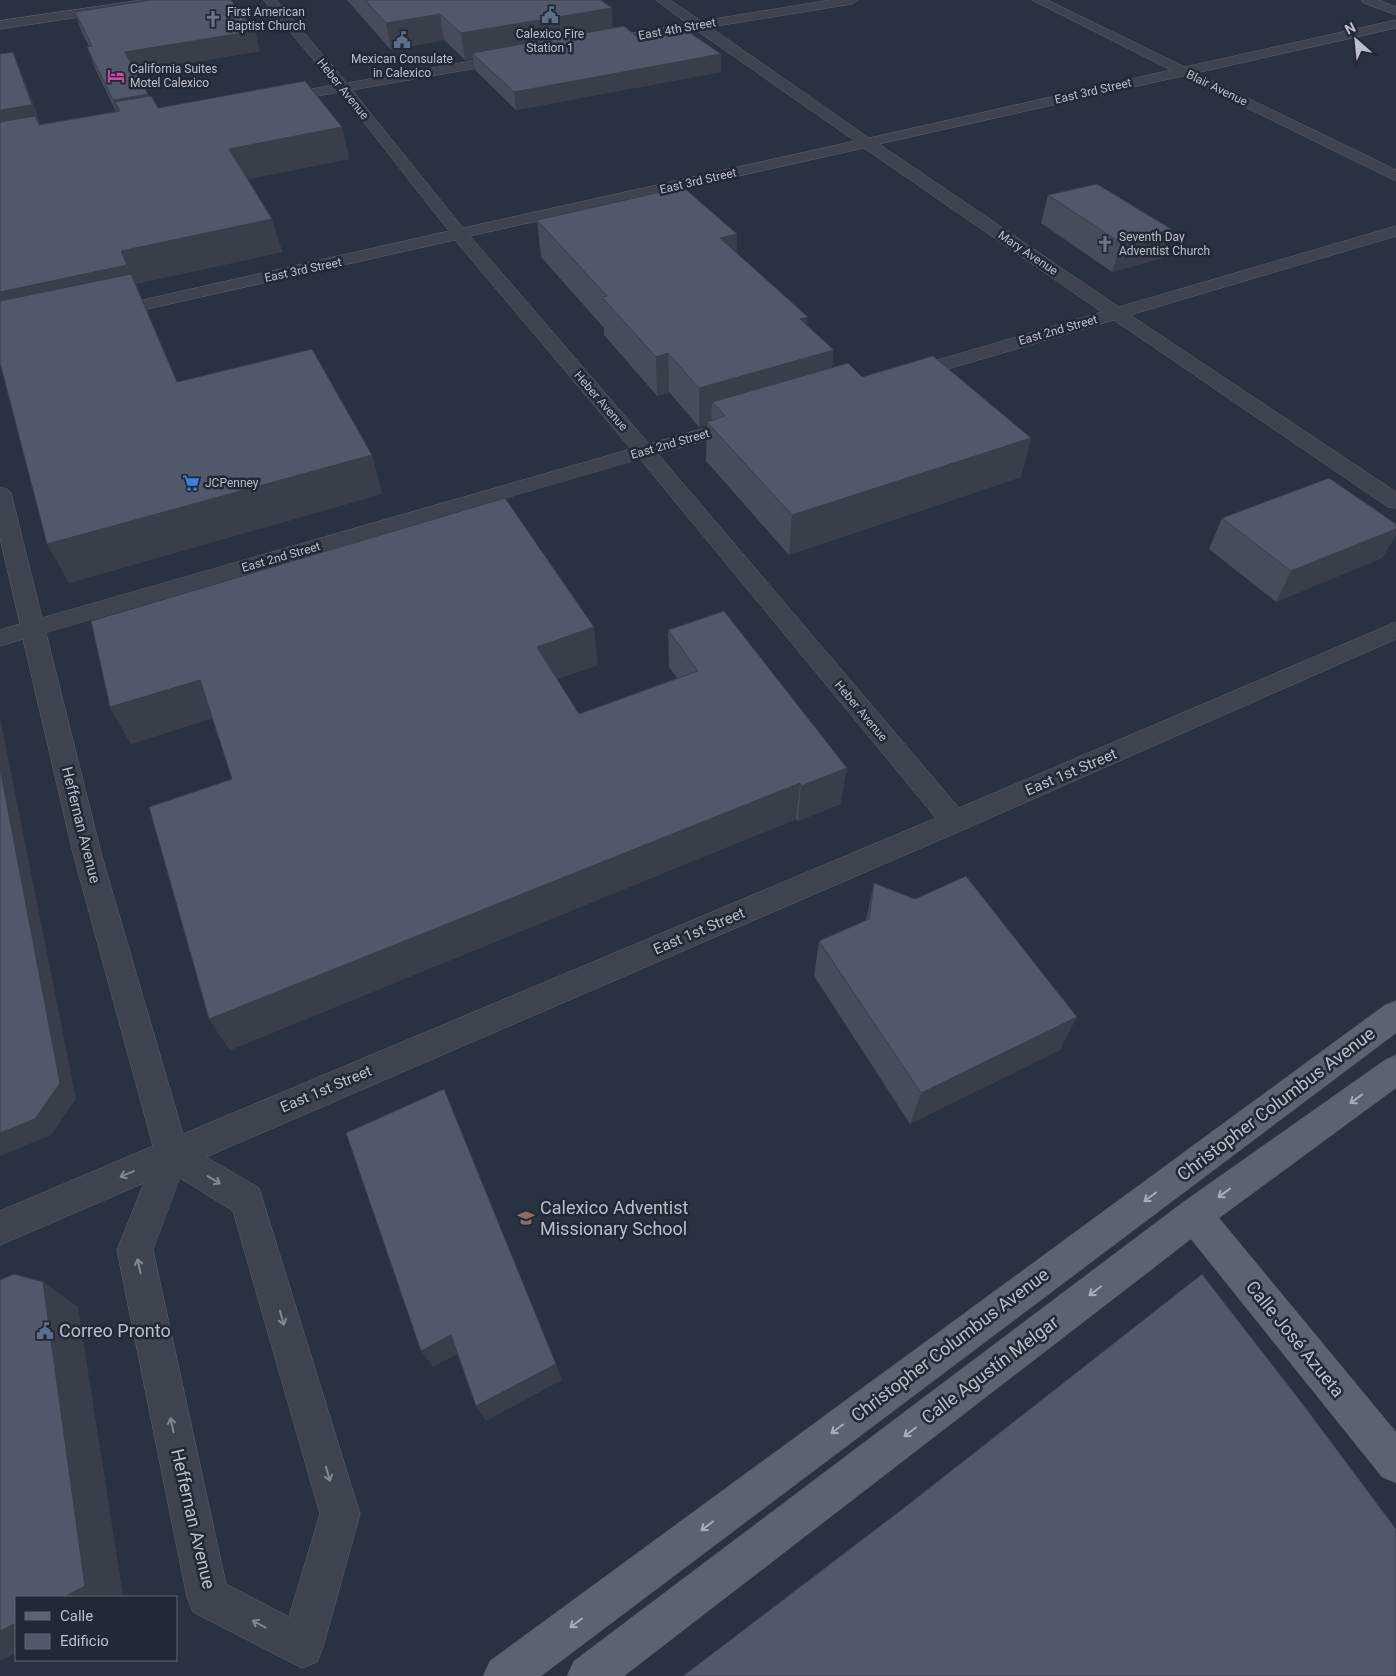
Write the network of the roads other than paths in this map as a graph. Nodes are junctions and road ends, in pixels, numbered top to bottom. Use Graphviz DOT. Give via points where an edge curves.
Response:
graph roads {
  1 [pos="166,0"];
  2 [pos="270,0"];
  3 [pos="662,0"];
  4 [pos="852,0"];
  5 [pos="1038,0"];
  6 [pos="1368,0"];
  7 [pos="1396,11"];
  8 [pos="698,24"];
  9 [pos="1396,24"];
  10 [pos="0,25"];
  11 [pos="583,45"];
  12 [pos="525,55"];
  13 [pos="1183,71"];
  14 [pos="342,87"];
  15 [pos="264,102"];
  16 [pos="866,142"];
  17 [pos="1396,176"];
  18 [pos="1396,231"];
  19 [pos="460,235"];
  20 [pos="1117,313"];
  21 [pos="88,317"];
  22 [pos="892,379"];
  23 [pos="755,419"];
  24 [pos="645,452"];
  25 [pos="0,493"];
  26 [pos="1396,502"];
  27 [pos="32,629"];
  28 [pos="1396,630"];
  29 [pos="0,638"];
  30 [pos="955,822"];
  31 [pos="1396,1015"];
  32 [pos="1396,1070"];
  33 [pos="172,1155"];
  34 [pos="1194,1215"];
  35 [pos="0,1228"];
  36 [pos="1396,1463"];
  37 [pos="505,1676"];
  38 [pos="589,1676"];
  1 -- 10 [label="street"];
  2 -- 14 [label="street, Heber Avenue"];
  3 -- 8 [label="street, Mary Avenue"];
  4 -- 8 [label="street, East 4th Street"];
  5 -- 13 [label="street, Blair Avenue"];
  6 -- 7 [label="street"];
  8 -- 11 [label="street, East 4th Street"];
  8 -- 16 [label="street, Mary Avenue"];
  9 -- 13 [label="street, East 3rd Street"];
  12 -- 14 [label="street"];
  13 -- 16 [label="street, East 3rd Street"];
  13 -- 17 [label="street, Blair Avenue"];
  14 -- 15 [label="street"];
  14 -- 19 [label="street, Heber Avenue"];
  16 -- 19 [label="street, East 3rd Street"];
  16 -- 20 [label="street, Mary Avenue"];
  18 -- 20 [label="street, East 2nd Street"];
  19 -- 21 [label="street, East 3rd Street"];
  19 -- 24 [label="street, Heber Avenue"];
  20 -- 22 [label="street, East 2nd Street"];
  20 -- 26 [label="street, Mary Avenue"];
  23 -- 24 [label="street, East 2nd Street"];
  24 -- 27 [label="street, East 2nd Street"];
  24 -- 30 [label="street, Heber Avenue"];
  25 -- 27 [label="street, Heffernan Avenue"];
  27 -- 29 [label="street, East 2nd Street"];
  27 -- 33 [label="street, Heffernan Avenue" via="87,853"];
  28 -- 30 [label="street, East 1st Street"];
  30 -- 33 [label="street, East 1st Street"];
  31 -- 37 [label="main road, Christopher Columbus Avenue, one-way"];
  32 -- 34 [label="main road, Calle Agustín Melgar, one-way"];
  33 -- 33 [label="street, Heffernan Avenue, one-way" via="247,1200 340,1514 302,1647 208,1597 135,1250"];
  33 -- 35 [label="street, East 1st Street, one-way"];
  34 -- 36 [label="main road, Calle José Azueta"];
  34 -- 38 [label="main road, Calle Agustín Melgar, one-way"];
}
